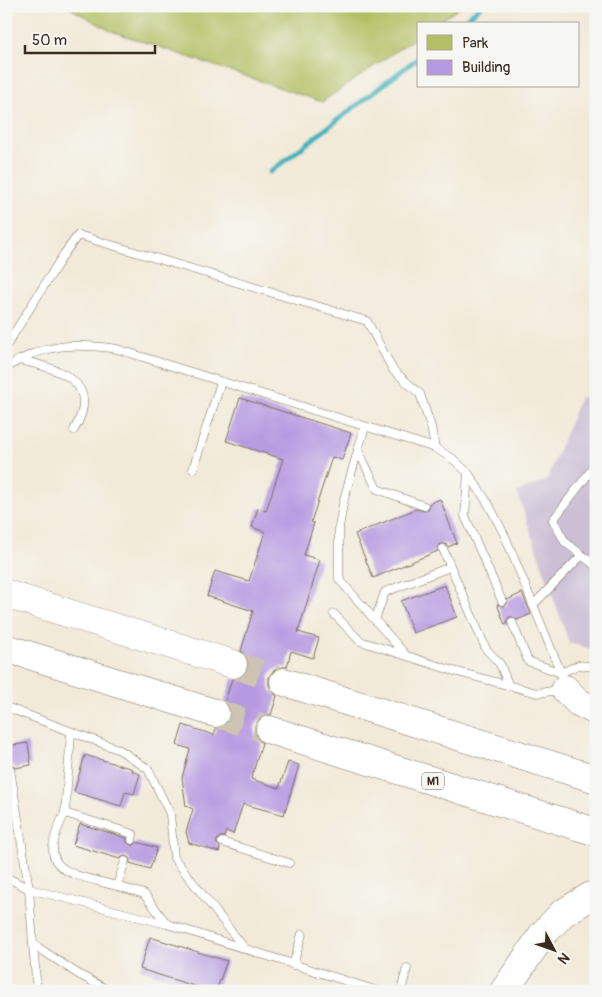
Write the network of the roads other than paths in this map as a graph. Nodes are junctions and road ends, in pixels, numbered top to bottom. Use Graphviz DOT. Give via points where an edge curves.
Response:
graph roads {
  1 [pos="6,346"];
  2 [pos="19,360"];
  3 [pos="6,368"];
  4 [pos="221,382"];
  5 [pos="365,427"];
  6 [pos="74,430"];
  7 [pos="435,448"];
  8 [pos="358,450"];
  9 [pos="596,464"];
  10 [pos="193,469"];
  11 [pos="468,473"];
  12 [pos="424,506"];
  13 [pos="443,549"];
  14 [pos="582,555"];
  15 [pos="596,566"];
  16 [pos="450,567"];
  17 [pos="6,594"];
  18 [pos="502,602"];
  19 [pos="533,605"];
  20 [pos="334,614"];
  21 [pos="375,620"];
  22 [pos="512,622"];
  23 [pos="6,648"];
  24 [pos="405,654"];
  25 [pos="233,664"];
  26 [pos="596,667"];
  27 [pos="563,681"];
  28 [pos="284,682"];
  29 [pos="508,684"];
  30 [pos="6,707"];
  31 [pos="596,710"];
  32 [pos="215,713"];
  33 [pos="270,730"];
  34 [pos="71,733"];
  35 [pos="10,769"];
  36 [pos="596,779"];
  37 [pos="65,814"];
  38 [pos="596,832"];
  39 [pos="132,840"];
  40 [pos="222,842"];
  41 [pos="125,861"];
  42 [pos="289,863"];
  43 [pos="6,877"];
  44 [pos="117,886"];
  45 [pos="29,889"];
  46 [pos="596,895"];
  47 [pos="167,924"];
  48 [pos="302,934"];
  49 [pos="33,944"];
  50 [pos="245,949"];
  51 [pos="293,965"];
  52 [pos="408,968"];
  53 [pos="37,991"];
  54 [pos="110,991"];
  55 [pos="378,991"];
  56 [pos="401,991"];
  57 [pos="504,991"];
  1 -- 7 [label="lane" via="78,234 367,321 393,370 420,394"];
  2 -- 3 [label="lane"];
  2 -- 4 [label="lane" via="41,350 93,346 118,349"];
  2 -- 6 [label="lane" via="42,364 74,380 84,403 82,417"];
  4 -- 5 [label="lane"];
  4 -- 10 [label="lane"];
  5 -- 7 [label="lane"];
  5 -- 8 [label="lane"];
  7 -- 11 [label="lane"];
  8 -- 12 [label="lane" via="377,489"];
  8 -- 21 [label="lane" via="339,527 339,579"];
  9 -- 14 [label="lane" via="553,520 565,542"];
  11 -- 18 [label="lane" via="465,516"];
  11 -- 19 [label="lane" via="505,536"];
  13 -- 16 [label="lane"];
  14 -- 15 [label="lane"];
  14 -- 19 [label="lane"];
  16 -- 21 [label="lane" via="385,592"];
  16 -- 29 [label="lane" via="486,649 500,664"];
  17 -- 25 [label="highway"];
  19 -- 27 [label="lane"];
  20 -- 24 [label="lane" via="360,641"];
  21 -- 24 [label="lane"];
  22 -- 27 [label="lane" via="528,660"];
  23 -- 32 [label="highway"];
  24 -- 29 [label="lane"];
  26 -- 27 [label="lane" via="578,665"];
  27 -- 29 [label="lane" via="537,692"];
  27 -- 31 [label="highway" via="578,702"];
  28 -- 36 [label="highway"];
  30 -- 34 [label="lane"];
  33 -- 38 [label="highway, M1"];
  34 -- 37 [label="lane"];
  34 -- 50 [label="lane" via="120,750 148,769 170,814 174,858"];
  35 -- 45 [label="lane"];
  37 -- 39 [label="lane" via="134,834"];
  37 -- 44 [label="lane" via="56,831 52,850 56,864 72,873"];
  40 -- 42 [label="lane"];
  41 -- 44 [label="lane"];
  43 -- 45 [label="lane"];
  44 -- 47 [label="lane" via="144,894"];
  45 -- 47 [label="lane"];
  45 -- 49 [label="lane"];
  46 -- 57 [label="highway" via="563,913 543,934"];
  47 -- 50 [label="lane"];
  48 -- 51 [label="lane"];
  49 -- 53 [label="lane"];
  49 -- 54 [label="lane"];
  50 -- 51 [label="lane"];
  51 -- 55 [label="lane"];
  52 -- 56 [label="lane"];
}
